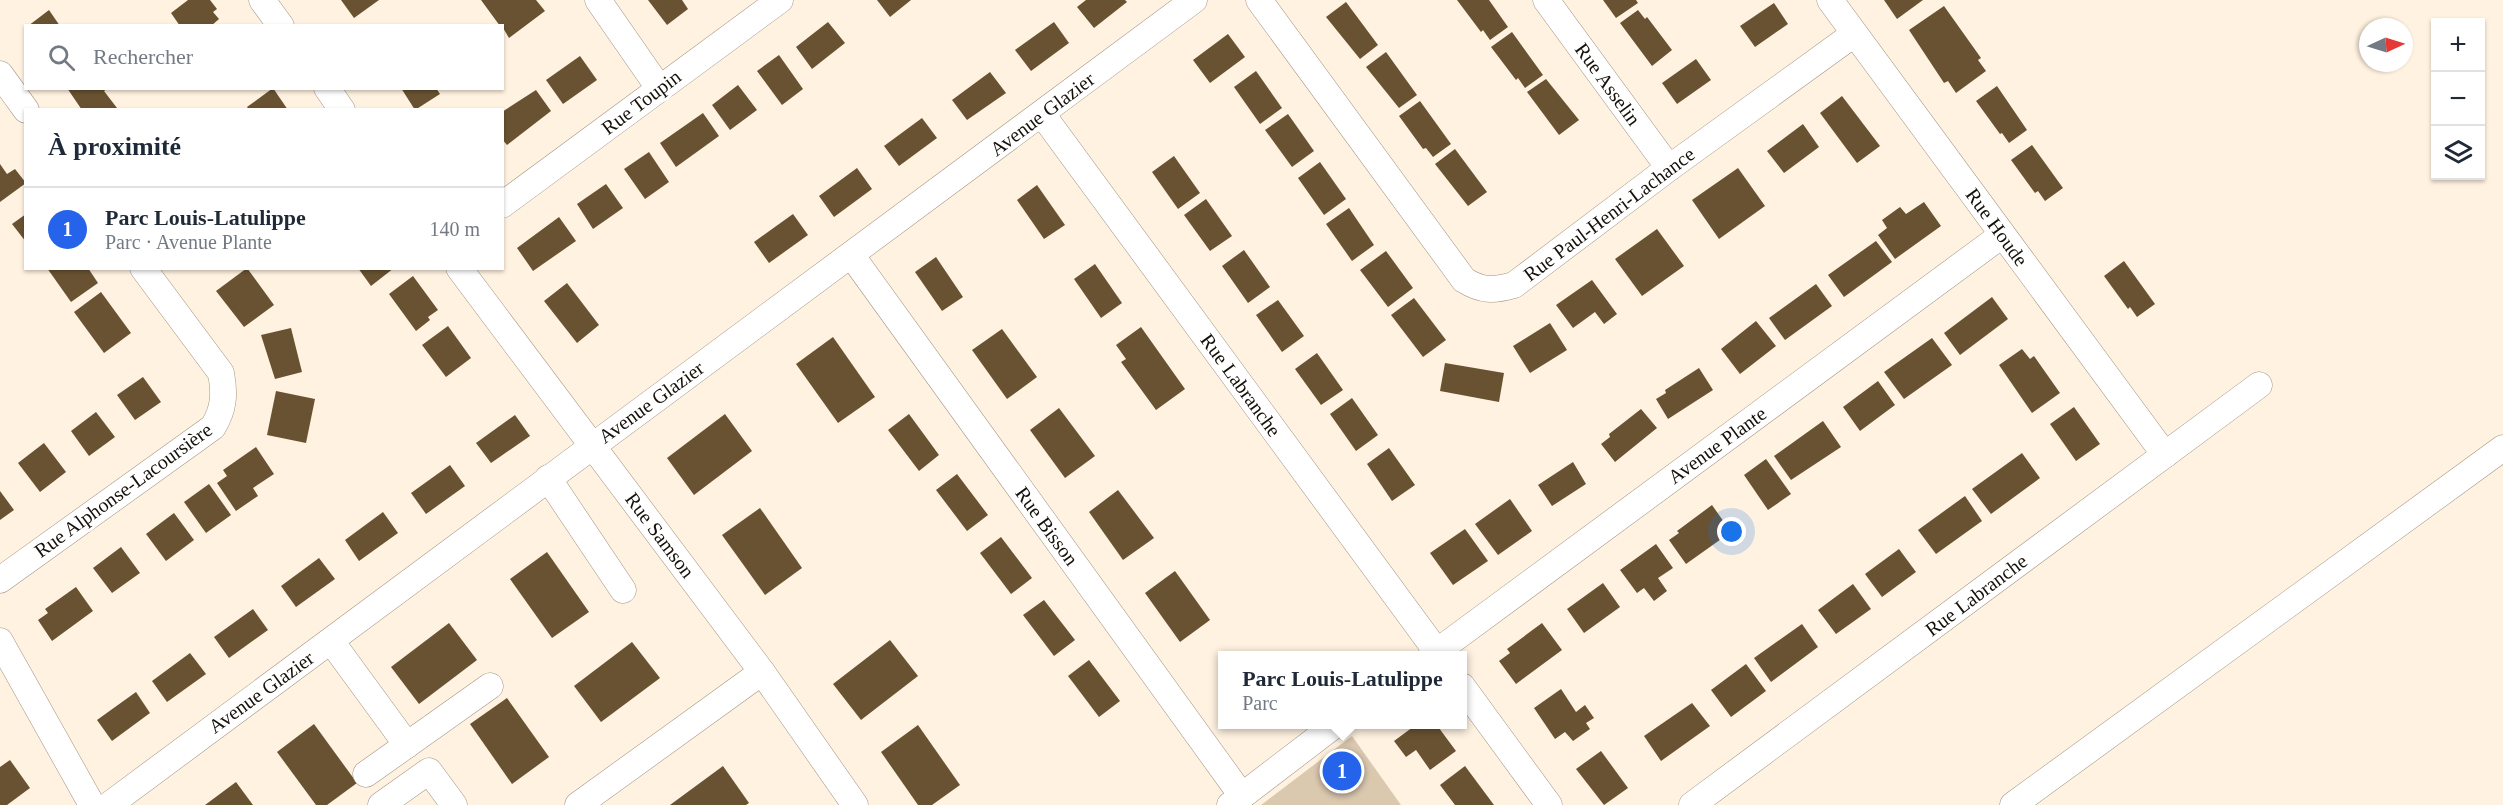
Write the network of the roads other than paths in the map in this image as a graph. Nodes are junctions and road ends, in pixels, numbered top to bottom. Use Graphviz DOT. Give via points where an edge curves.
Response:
graph roads {
  1 [pos="262,0"];
  2 [pos="598,0"];
  3 [pos="780,0"];
  4 [pos="1194,0"];
  5 [pos="1259,0"];
  6 [pos="1546,0"];
  7 [pos="1830,0"];
  8 [pos="280,24"];
  9 [pos="1854,34"];
  10 [pos="0,75"];
  11 [pos="659,88"];
  12 [pos="328,90"];
  13 [pos="25,108"];
  14 [pos="341,108"];
  15 [pos="1042,114"];
  16 [pos="1669,168"];
  17 [pos="504,204"];
  18 [pos="2002,234"];
  19 [pos="852,256"];
  20 [pos="144,270"];
  21 [pos="461,270"];
  22 [pos="2259,385"];
  23 [pos="592,445"];
  24 [pos="2503,448"];
  25 [pos="2164,455"];
  26 [pos="548,478"];
  27 [pos="0,580"];
  28 [pos="623,590"];
  29 [pos="0,641"];
  30 [pos="331,641"];
  31 [pos="1434,651"];
  32 [pos="1440,651"];
  33 [pos="762,672"];
  34 [pos="490,686"];
  35 [pos="1467,693"];
  36 [pos="1329,729"];
  37 [pos="407,745"];
  38 [pos="366,774"];
  39 [pos="1235,800"];
  40 [pos="92,805"];
  41 [pos="108,805"];
  42 [pos="381,805"];
  43 [pos="454,805"];
  44 [pos="578,805"];
  45 [pos="855,805"];
  46 [pos="1549,805"];
  47 [pos="1692,805"];
  48 [pos="2013,805"];
  1 -- 8 [label="street"];
  2 -- 11 [label="street"];
  3 -- 11 [label="street, Rue Toupin"];
  4 -- 15 [label="street, Avenue Glazier"];
  5 -- 16 [label="street, Rue Paul-Henri-Lachance" via="1464,280 1480,290 1514,285"];
  6 -- 16 [label="street, Rue Asselin"];
  7 -- 9 [label="street, Rue Houde"];
  9 -- 16 [label="street, Rue Paul-Henri-Lachance"];
  9 -- 18 [label="street, Rue Houde"];
  10 -- 13 [label="street"];
  11 -- 17 [label="street, Rue Toupin"];
  12 -- 14 [label="street"];
  15 -- 19 [label="street, Avenue Glazier"];
  15 -- 31 [label="street, Rue Labranche"];
  18 -- 25 [label="street, Rue Houde"];
  18 -- 32 [label="street, Avenue Plante"];
  19 -- 23 [label="street, Avenue Glazier"];
  19 -- 39 [label="street, Rue Bisson"];
  20 -- 27 [label="street, Rue Alphonse-Lacoursière" via="221,373 225,392 221,413 213,427"];
  21 -- 23 [label="street, Rue Samson"];
  22 -- 25 [label="street, Rue Labranche"];
  23 -- 26 [label="street, Avenue Glazier"];
  23 -- 33 [label="street, Rue Samson"];
  24 -- 48 [label="street"];
  25 -- 47 [label="street, Rue Labranche"];
  26 -- 28 [label="street"];
  26 -- 30 [label="street, Avenue Glazier"];
  29 -- 40 [label="street"];
  30 -- 37 [label="street"];
  30 -- 41 [label="street, Avenue Glazier"];
  33 -- 44 [label="street"];
  33 -- 45 [label="street, Rue Samson"];
  34 -- 37 [label="street"];
  35 -- 46 [label="street"];
  36 -- 39 [label="street"];
  37 -- 38 [label="street"];
  42 -- 43 [label="street" via="429,771"];
}
